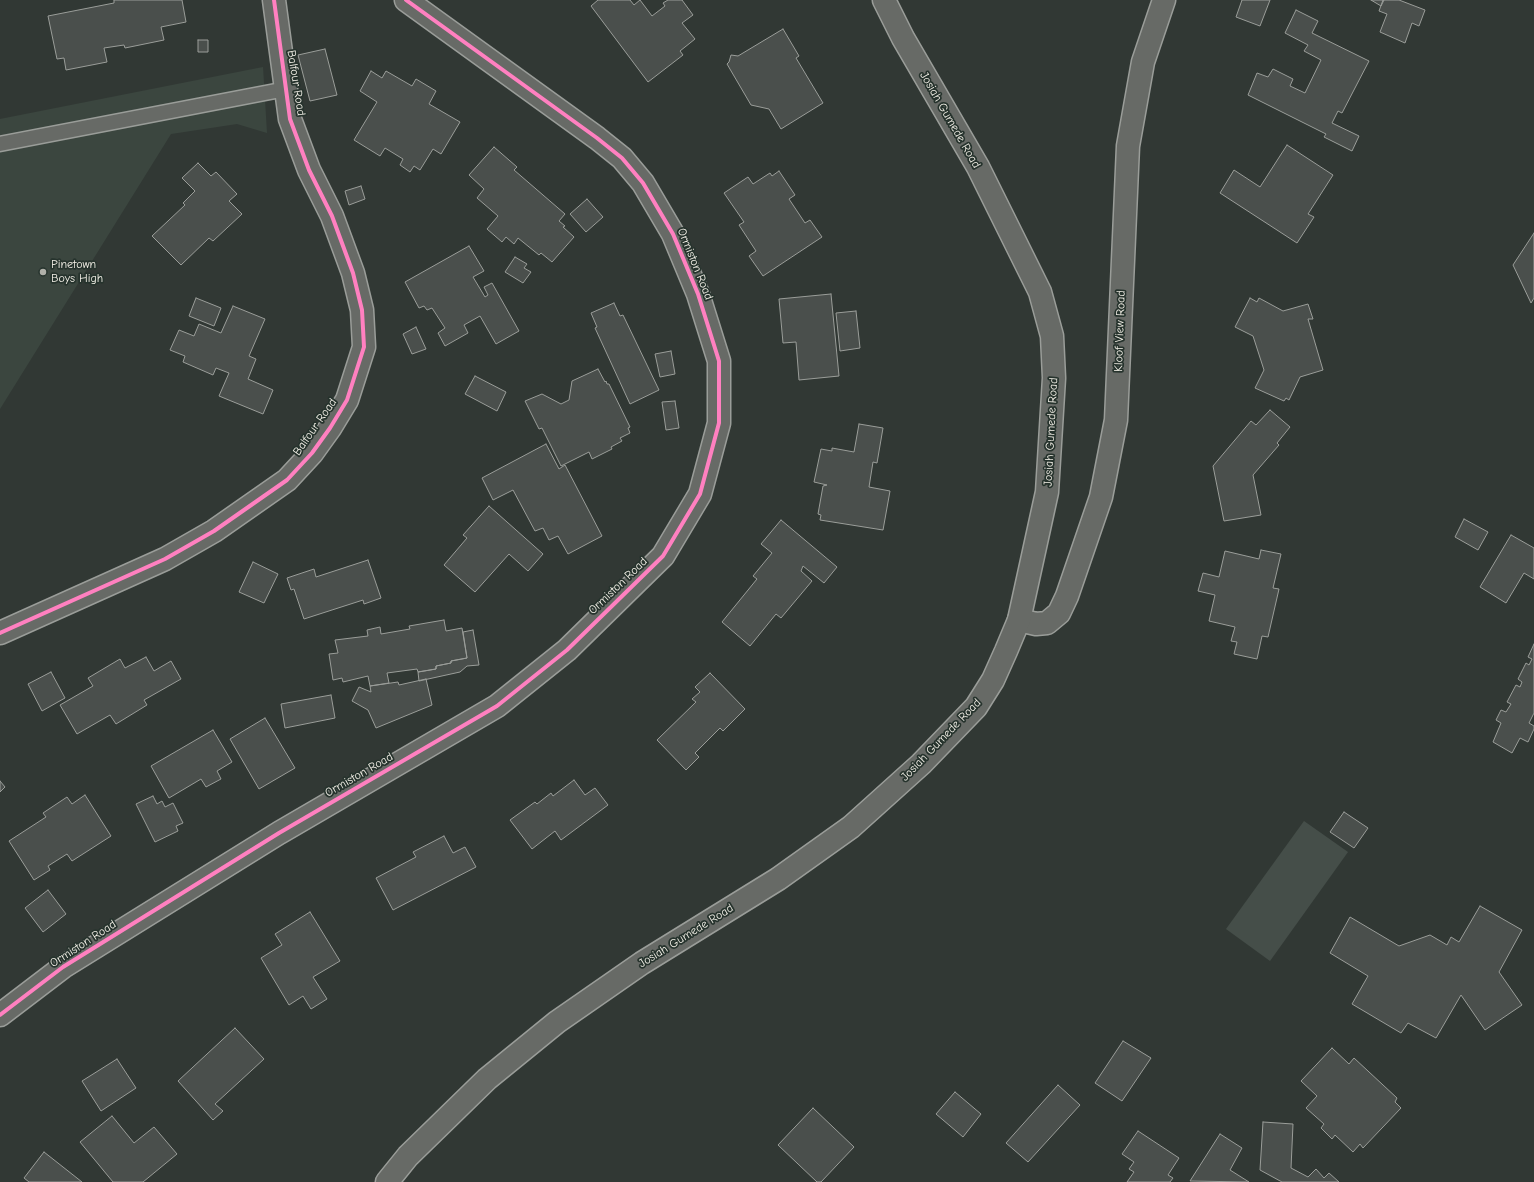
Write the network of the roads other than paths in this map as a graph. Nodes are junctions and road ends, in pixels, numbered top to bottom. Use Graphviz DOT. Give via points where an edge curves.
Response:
graph roads {
  1 [pos="274,0"];
  2 [pos="406,0"];
  3 [pos="884,0"];
  4 [pos="1164,0"];
  5 [pos="286,89"];
  6 [pos="0,144"];
  7 [pos="1019,620"];
  8 [pos="0,632"];
  9 [pos="0,1014"];
  10 [pos="387,1182"];
  1 -- 5 [label="street, Balfour Road"];
  2 -- 9 [label="street, Ormiston Road" via="597,138 622,158 643,183 673,234 698,294 719,361 719,423 700,494 663,556 567,650 497,706 279,833 63,968"];
  3 -- 7 [label="street, Josiah Gumede Road" via="903,38 978,167 1040,292 1052,336 1054,378 1048,492"];
  4 -- 7 [label="street, Kloof View Road" via="1143,62 1128,146 1116,420 1101,497 1059,613 1047,623 1036,624"];
  5 -- 6 [label="lane"];
  5 -- 8 [label="street, Balfour Road" via="290,119 309,170 332,216 353,273 362,310 364,347 347,400 312,453 287,480 214,531 165,559"];
  7 -- 10 [label="street, Josiah Gumede Road" via="993,680 976,707 921,764 851,827 778,879 642,963 557,1022 487,1079 408,1156"];
}
